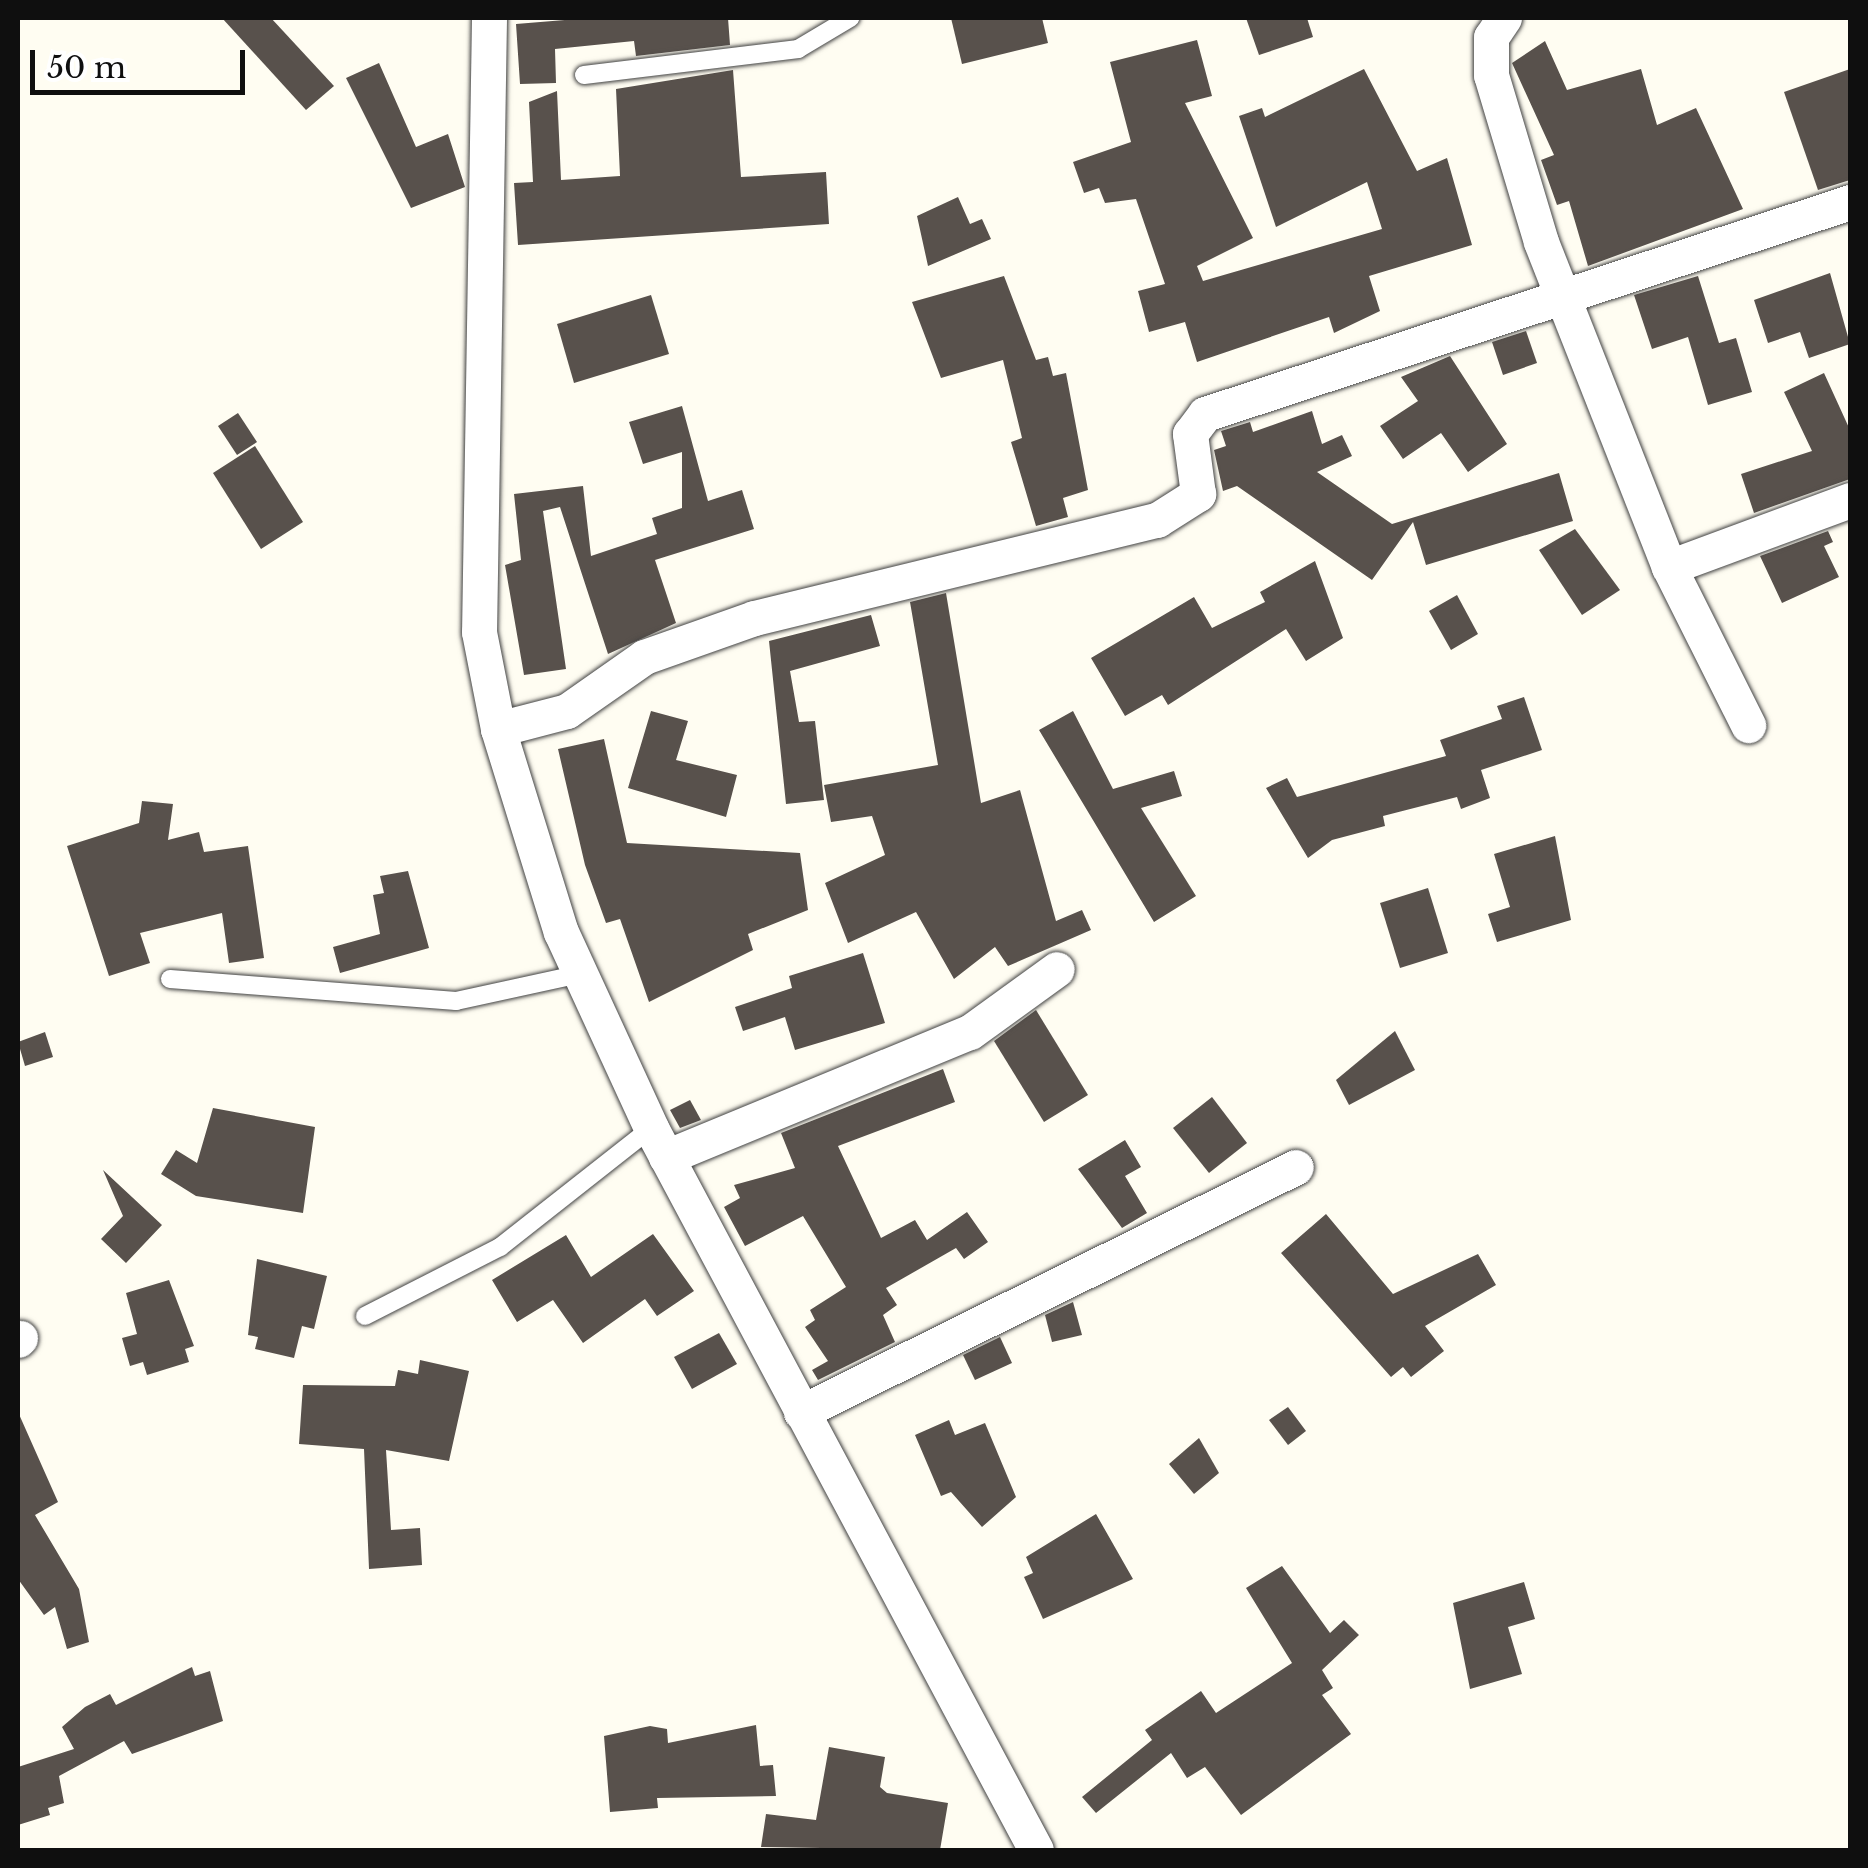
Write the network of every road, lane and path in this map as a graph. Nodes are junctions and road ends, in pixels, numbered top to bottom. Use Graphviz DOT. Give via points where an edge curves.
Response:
graph roads {
  1 [pos="489,18"];
  2 [pos="850,18"];
  3 [pos="1504,18"];
  4 [pos="584,75"];
  5 [pos="1846,216"];
  6 [pos="1562,300"];
  7 [pos="1850,500"];
  8 [pos="1669,567"];
  9 [pos="1748,724"];
  10 [pos="498,729"];
  11 [pos="1057,969"];
  12 [pos="580,974"];
  13 [pos="170,978"];
  14 [pos="658,1143"];
  15 [pos="1296,1167"];
  16 [pos="365,1316"];
  17 [pos="801,1412"];
  18 [pos="1036,1850"];
  1 -- 10 [label="street" via="479,632"];
  2 -- 4 [label="lane" via="798,49"];
  3 -- 6 [label="street" via="1491,37 1491,75"];
  5 -- 6 [label="street"];
  6 -- 8 [label="street"];
  6 -- 10 [label="street" via="1193,421 1198,494 1157,520 754,618 644,658 567,711"];
  7 -- 8 [label="street"];
  8 -- 9 [label="street"];
  10 -- 12 [label="street"];
  11 -- 14 [label="street" via="970,1032"];
  12 -- 13 [label="lane" via="456,1001"];
  12 -- 14 [label="street"];
  14 -- 16 [label="lane" via="500,1248"];
  14 -- 17 [label="street"];
  15 -- 17 [label="street"];
  17 -- 18 [label="street"];
}
